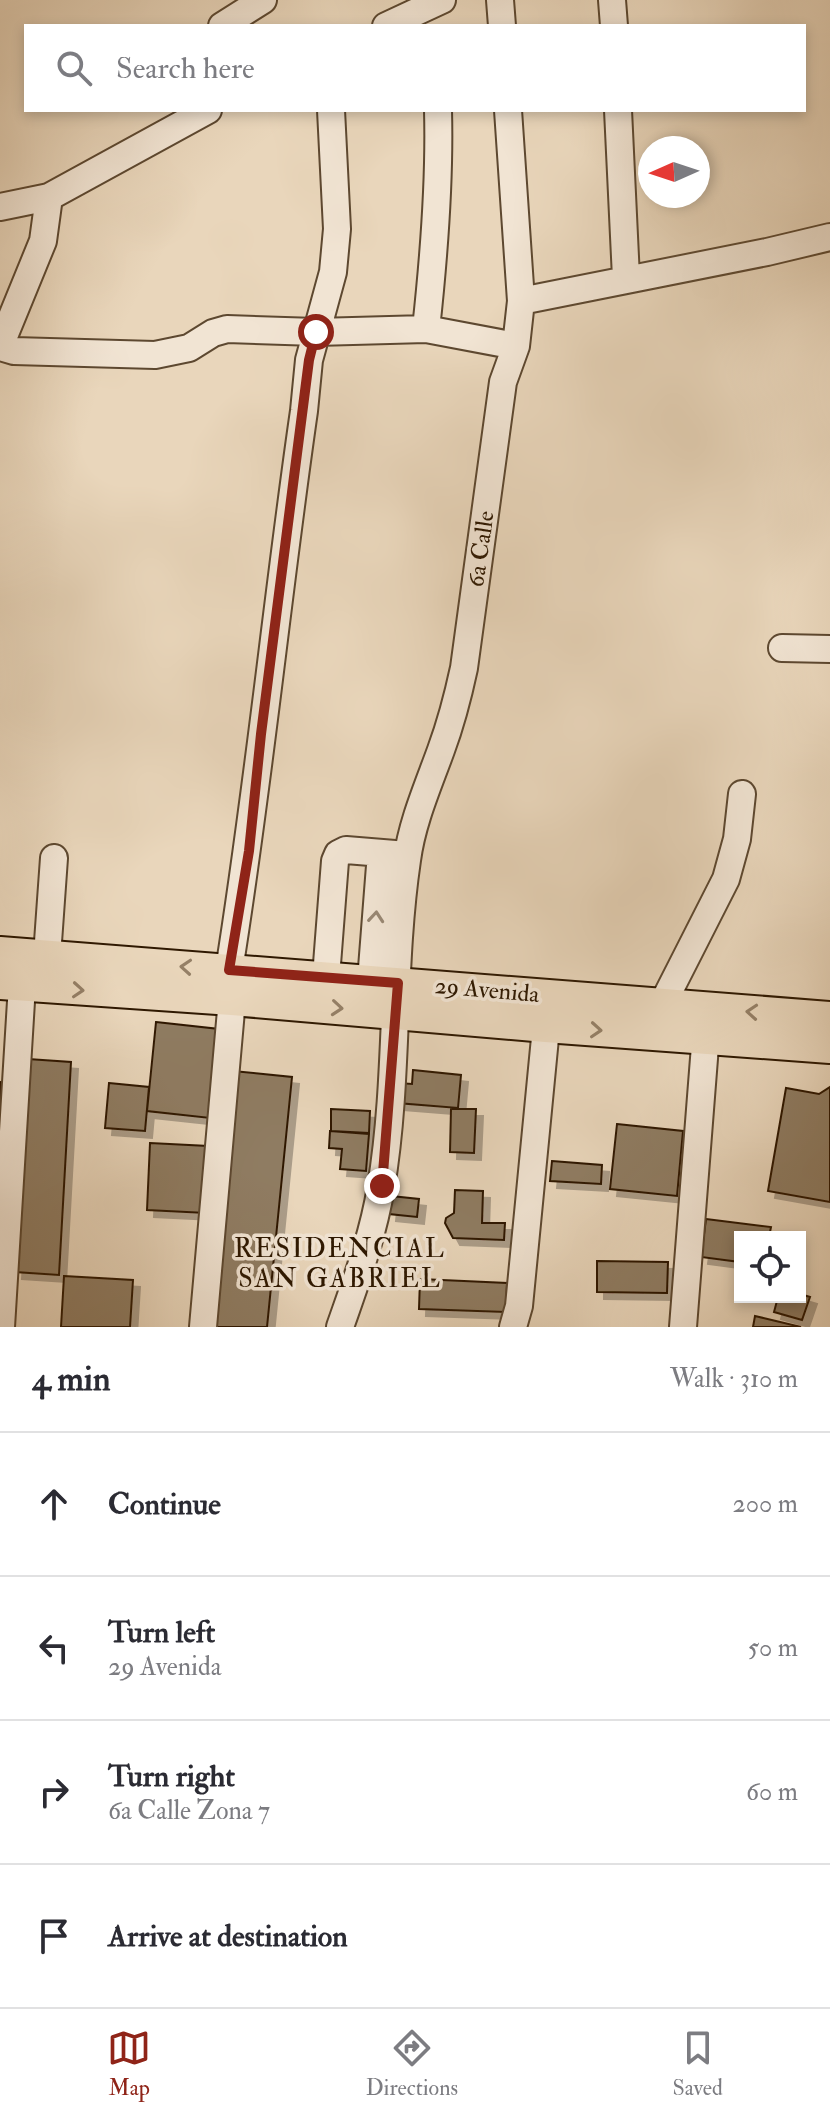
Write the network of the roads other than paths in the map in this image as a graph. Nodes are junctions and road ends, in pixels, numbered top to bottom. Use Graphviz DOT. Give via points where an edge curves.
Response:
graph roads {
  1 [pos="263,0"];
  2 [pos="500,0"];
  3 [pos="612,0"];
  4 [pos="433,11"];
  5 [pos="225,24"];
  6 [pos="392,24"];
  7 [pos="502,24"];
  8 [pos="614,24"];
  9 [pos="204,112"];
  10 [pos="331,112"];
  11 [pos="438,112"];
  12 [pos="508,112"];
  13 [pos="618,112"];
  14 [pos="49,197"];
  15 [pos="0,207"];
  16 [pos="830,237"];
  17 [pos="626,278"];
  18 [pos="521,301"];
  19 [pos="426,329"];
  20 [pos="316,332"];
  21 [pos="0,346"];
  22 [pos="516,346"];
  23 [pos="782,648"];
  24 [pos="830,649"];
  25 [pos="742,794"];
  26 [pos="394,854"];
  27 [pos="54,858"];
  28 [pos="0,953"];
  29 [pos="47,956"];
  30 [pos="326,977"];
  31 [pos="11,984"];
  32 [pos="231,984"];
  33 [pos="389,992"];
  34 [pos="662,1005"];
  35 [pos="548,1011"];
  36 [pos="830,1018"];
  37 [pos="707,1023"];
  38 [pos="830,1047"];
  39 [pos="1,1327"];
  40 [pos="203,1327"];
  41 [pos="340,1327"];
  42 [pos="513,1327"];
  43 [pos="683,1327"];
  1 -- 5 [label="street"];
  2 -- 7 [label="street"];
  3 -- 8 [label="street"];
  4 -- 6 [label="street"];
  9 -- 14 [label="street"];
  10 -- 20 [label="street" via="337,229 333,272"];
  11 -- 19 [label="street" via="439,176"];
  12 -- 18 [label="street, 6a Calle"];
  13 -- 17 [label="street"];
  14 -- 15 [label="street"];
  14 -- 21 [label="street" via="43,241"];
  16 -- 17 [label="street"];
  17 -- 18 [label="street"];
  18 -- 22 [label="street, 6a Calle"];
  19 -- 20 [label="street"];
  19 -- 22 [label="street"];
  20 -- 21 [label="street" via="227,329 189,348 155,355 14,351"];
  20 -- 32 [label="street"];
  22 -- 26 [label="street, 6a Calle" via="503,382 456,706 419,811"];
  23 -- 24 [label="street"];
  25 -- 34 [label="street" via="733,861"];
  26 -- 30 [label="street" via="346,850 336,857"];
  26 -- 33 [label="street, 6a Calle" via="402,895"];
  27 -- 29 [label="street"];
  28 -- 29 [label="main road, 29 Avenida"];
  32 -- 29 [label="main road, 29 Avenida, one-way"];
  30 -- 32 [label="main road, 29 Avenida"];
  30 -- 33 [label="main road, 29 Avenida"];
  31 -- 32 [label="main road, 29 Avenida, one-way"];
  31 -- 39 [label="street"];
  32 -- 33 [label="main road, 29 Avenida, one-way"];
  32 -- 40 [label="street"];
  33 -- 35 [label="main road, 29 Avenida"];
  33 -- 41 [label="street, 6a Calle" via="382,1186 370,1243"];
  34 -- 35 [label="main road, 29 Avenida"];
  34 -- 37 [label="main road, 29 Avenida"];
  35 -- 37 [label="main road, 29 Avenida, one-way"];
  35 -- 42 [label="street"];
  36 -- 37 [label="main road, 29 Avenida, one-way"];
  37 -- 38 [label="main road, 29 Avenida"];
  37 -- 43 [label="street"];
}
